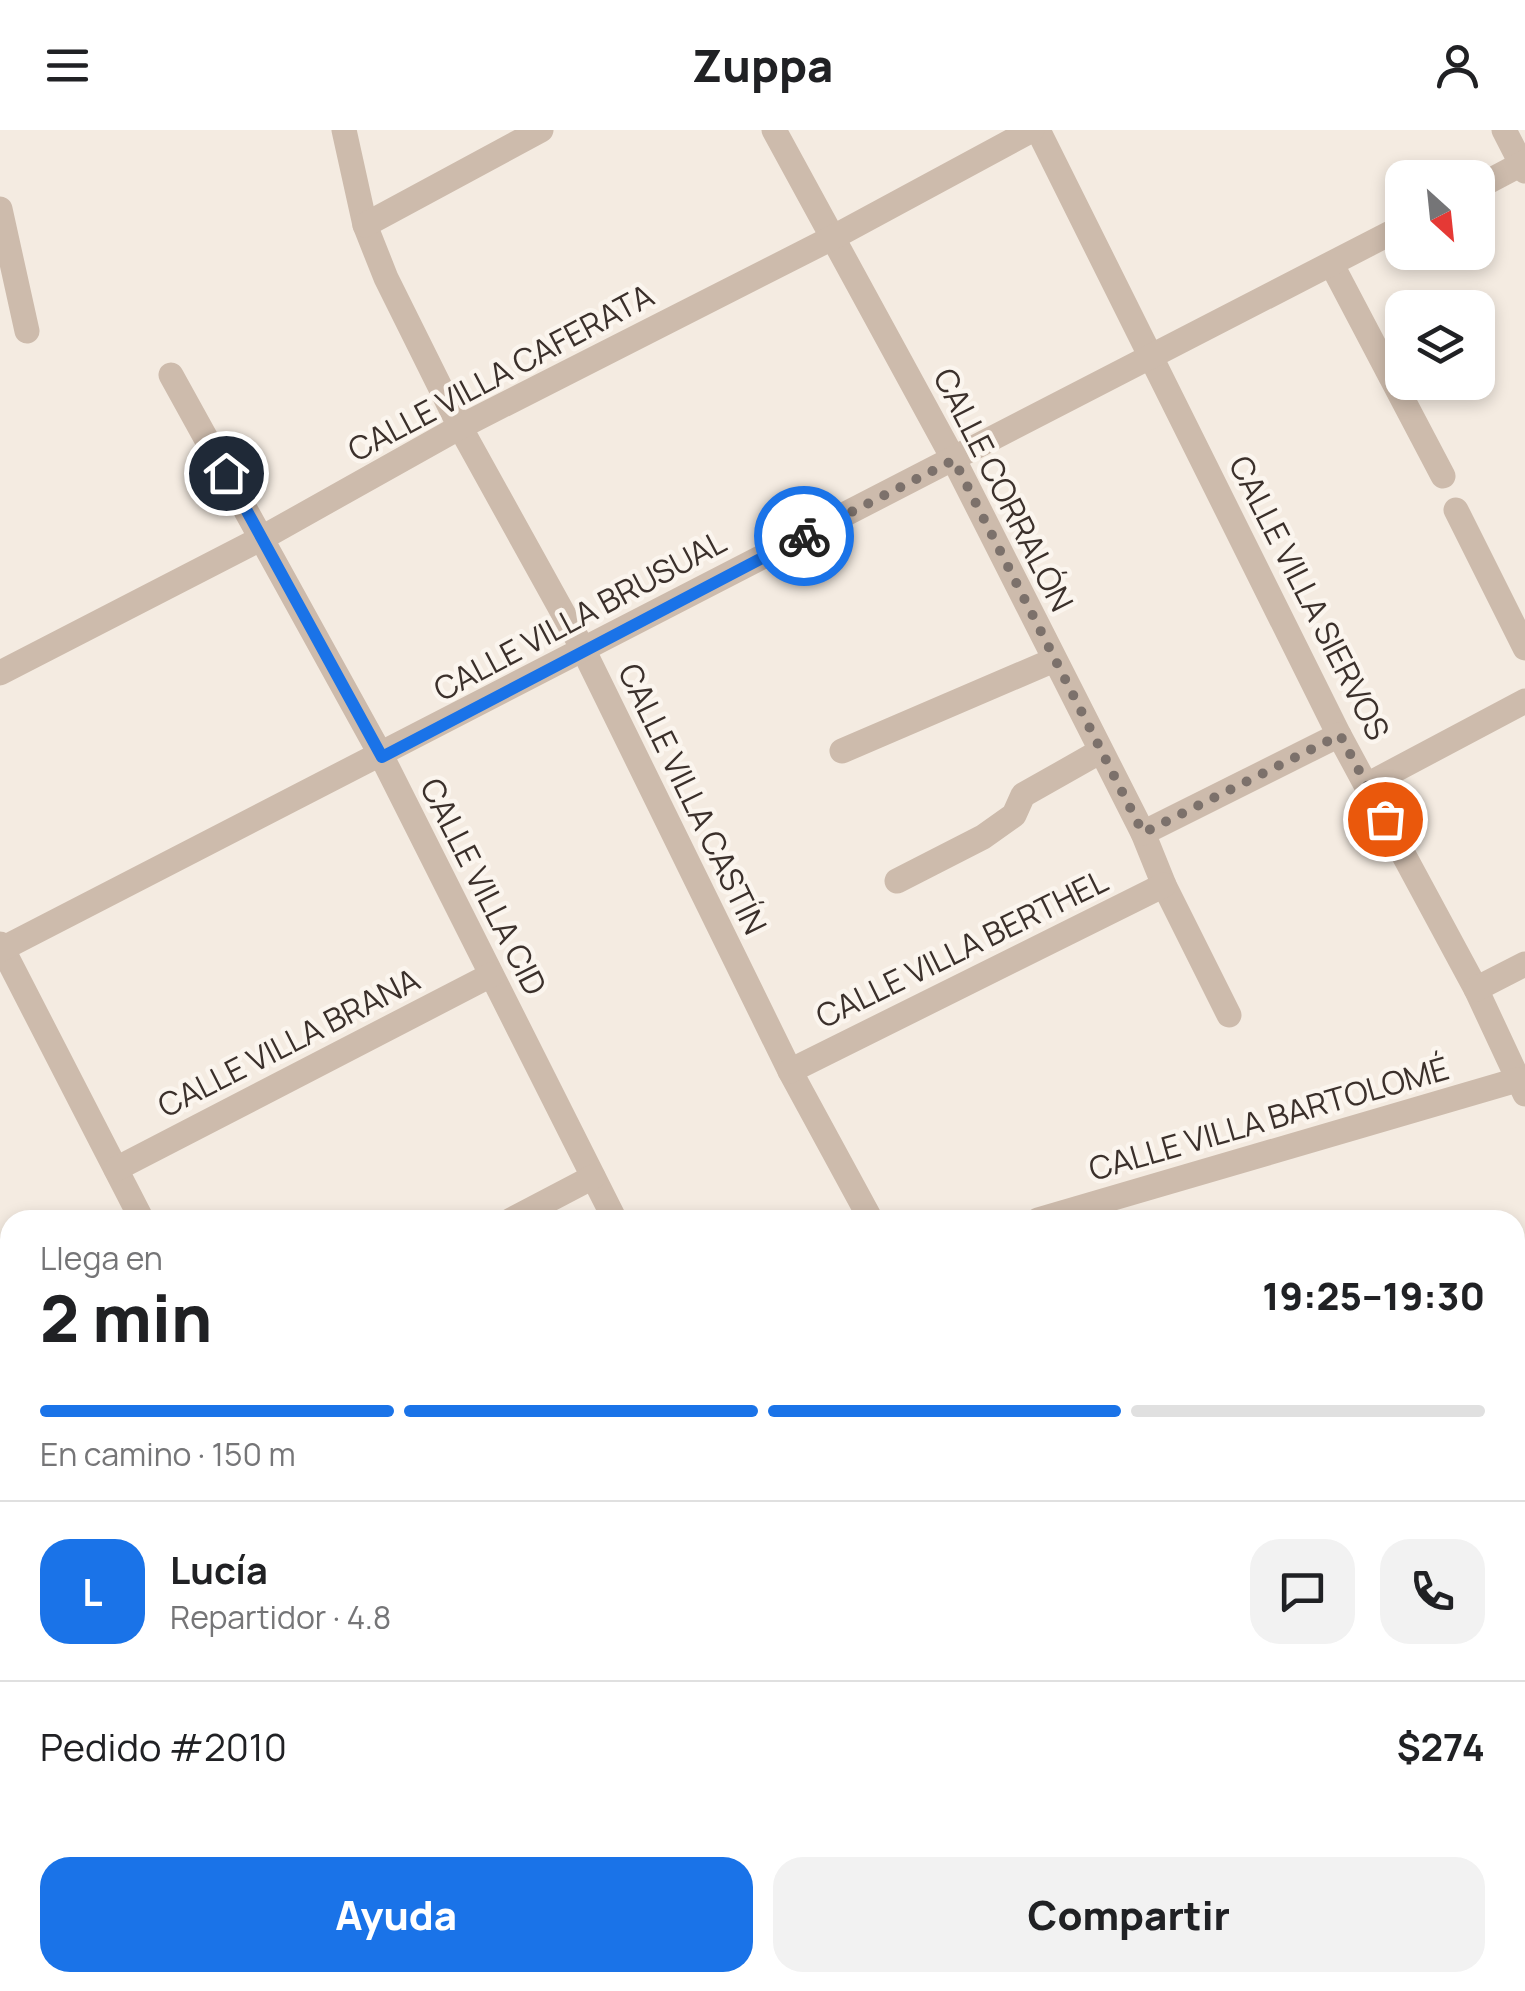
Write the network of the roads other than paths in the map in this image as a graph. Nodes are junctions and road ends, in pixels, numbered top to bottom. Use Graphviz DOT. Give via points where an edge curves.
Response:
graph roads {
  1 [pos="344,130"];
  2 [pos="542,130"];
  3 [pos="774,130"];
  4 [pos="1035,130"];
  5 [pos="1504,130"];
  6 [pos="1524,166"];
  7 [pos="1495,179"];
  8 [pos="0,208"];
  9 [pos="364,226"];
  10 [pos="1385,236"];
  11 [pos="832,238"];
  12 [pos="1332,264"];
  13 [pos="27,330"];
  14 [pos="1153,357"];
  15 [pos="172,375"];
  16 [pos="460,427"];
  17 [pos="954,460"];
  18 [pos="1442,476"];
  19 [pos="1456,510"];
  20 [pos="262,538"];
  21 [pos="1525,648"];
  22 [pos="583,650"];
  23 [pos="1054,660"];
  24 [pos="0,673"];
  25 [pos="1525,701"];
  26 [pos="1340,735"];
  27 [pos="842,751"];
  28 [pos="1099,752"];
  29 [pos="382,757"];
  30 [pos="1367,784"];
  31 [pos="1143,833"];
  32 [pos="897,881"];
  33 [pos="1164,886"];
  34 [pos="1,948"];
  35 [pos="1525,964"];
  36 [pos="491,975"];
  37 [pos="1476,990"];
  38 [pos="1230,1015"];
  39 [pos="790,1071"];
  40 [pos="1521,1087"];
  41 [pos="116,1169"];
  42 [pos="593,1177"];
  43 [pos="137,1210"];
  44 [pos="530,1210"];
  45 [pos="610,1210"];
  46 [pos="865,1210"];
  47 [pos="1074,1210"];
  1 -- 9 [label="street, CALLE VILLA CASTÍN"];
  2 -- 9 [label="street"];
  3 -- 11 [label="street, CALLE CORRALÓN"];
  4 -- 11 [label="street, CALLE VILLA CAFERATA"];
  4 -- 14 [label="street, CALLE VILLA SIERVOS"];
  5 -- 6 [label="street"];
  6 -- 7 [label="street"];
  8 -- 13 [label="street"];
  9 -- 16 [label="street, CALLE VILLA CASTÍN"];
  10 -- 12 [label="street, CALLE VILLA BRUSUAL"];
  11 -- 16 [label="street, CALLE VILLA CAFERATA"];
  11 -- 17 [label="street, CALLE CORRALÓN"];
  12 -- 14 [label="street, CALLE VILLA BRUSUAL"];
  12 -- 18 [label="street"];
  14 -- 17 [label="street, CALLE VILLA BRUSUAL"];
  14 -- 26 [label="street, CALLE VILLA SIERVOS"];
  15 -- 20 [label="street, CALLE VILLA CID"];
  16 -- 20 [label="street, CALLE VILLA CAFERATA"];
  16 -- 22 [label="street, CALLE VILLA CASTÍN"];
  17 -- 22 [label="street, CALLE VILLA BRUSUAL"];
  17 -- 23 [label="street, CALLE CORRALÓN"];
  19 -- 21 [label="street"];
  20 -- 24 [label="street, CALLE VILLA CAFERATA"];
  20 -- 29 [label="street, CALLE VILLA CID"];
  22 -- 29 [label="street, CALLE VILLA BRUSUAL"];
  22 -- 39 [label="street, CALLE VILLA CASTÍN"];
  23 -- 27 [label="street"];
  23 -- 28 [label="street, CALLE CORRALÓN"];
  25 -- 30 [label="street"];
  26 -- 30 [label="street, CALLE VILLA SIERVOS"];
  26 -- 31 [label="street"];
  28 -- 31 [label="street, CALLE CORRALÓN"];
  28 -- 32 [label="street" via="1024,795 1014,815 983,838"];
  29 -- 34 [label="street, CALLE VILLA BRUSUAL"];
  29 -- 36 [label="street, CALLE VILLA CID"];
  30 -- 37 [label="street, CALLE VILLA SIERVOS"];
  31 -- 33 [label="street, CALLE CORRALÓN"];
  33 -- 38 [label="street, CALLE CORRALÓN"];
  33 -- 39 [label="street, CALLE VILLA BERTHEL"];
  34 -- 41 [label="street"];
  35 -- 37 [label="street"];
  36 -- 41 [label="street, CALLE VILLA BRANA"];
  36 -- 42 [label="street, CALLE VILLA CID"];
  37 -- 40 [label="street, CALLE VILLA SIERVOS"];
  39 -- 46 [label="street, CALLE VILLA CASTÍN"];
  40 -- 47 [label="street, CALLE VILLA BARTOLOMÉ"];
  41 -- 43 [label="street"];
  42 -- 44 [label="street"];
  42 -- 45 [label="street, CALLE VILLA CID"];
}
